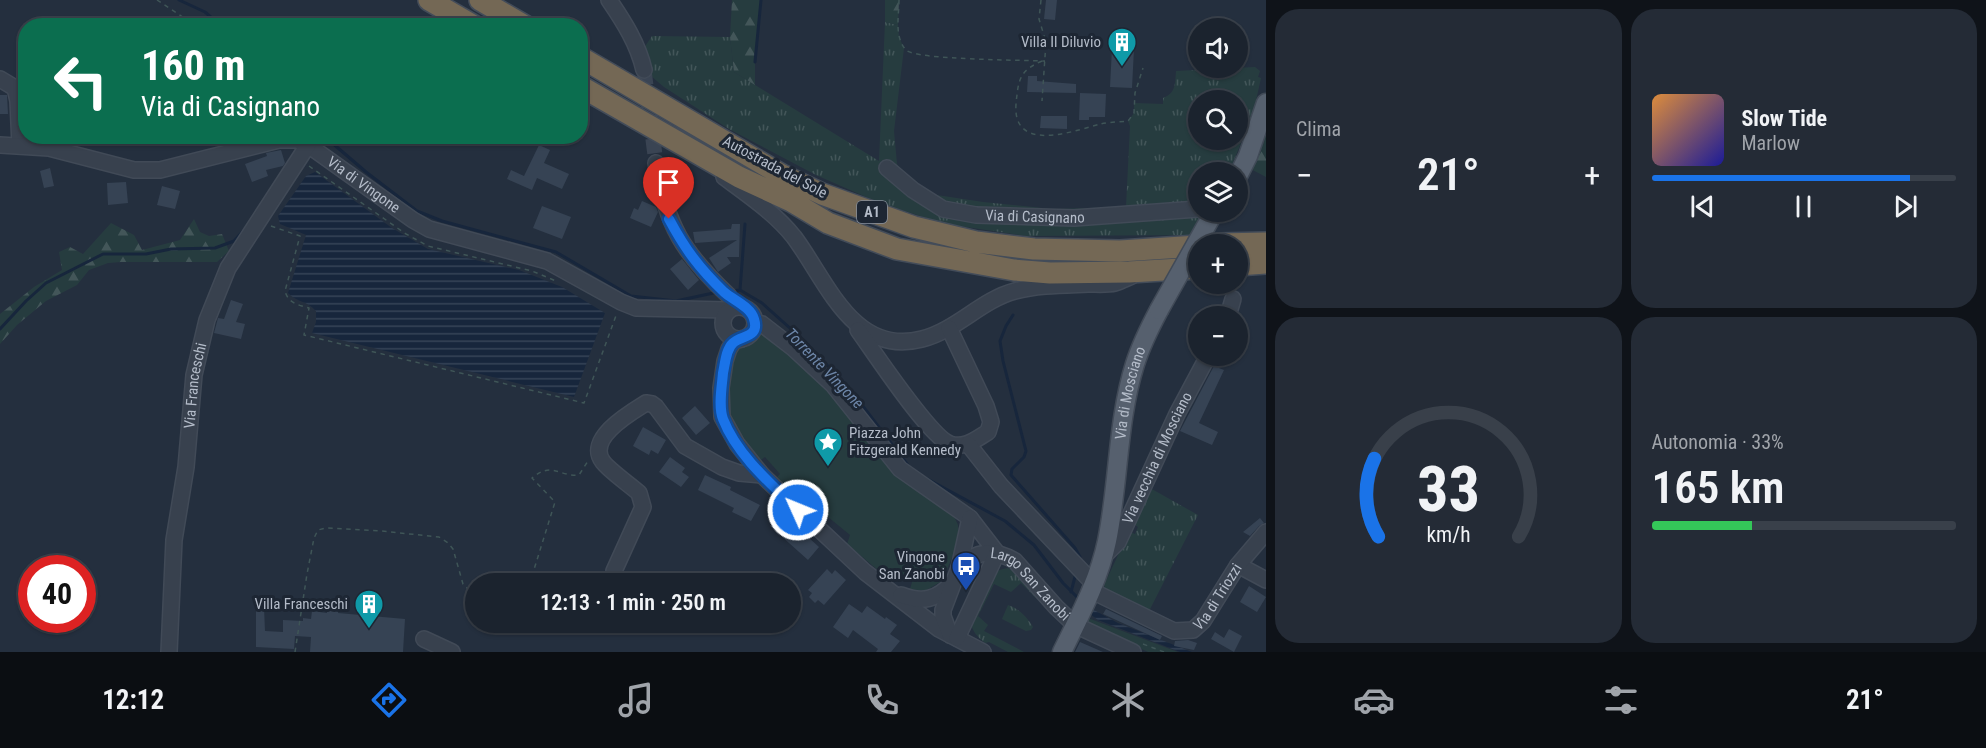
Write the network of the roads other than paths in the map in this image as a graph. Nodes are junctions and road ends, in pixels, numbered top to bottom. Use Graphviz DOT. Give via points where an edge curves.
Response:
graph roads {
  1 [pos="429,0"];
  2 [pos="480,0"];
  3 [pos="496,0"];
  4 [pos="609,0"];
  5 [pos="460,18"];
  6 [pos="511,18"];
  7 [pos="524,18"];
  8 [pos="588,58"];
  9 [pos="0,79"];
  10 [pos="640,80"];
  11 [pos="588,91"];
  12 [pos="18,101"];
  13 [pos="1266,103"];
  14 [pos="676,141"];
  15 [pos="263,144"];
  16 [pos="0,145"];
  17 [pos="308,145"];
  18 [pos="20,146"];
  19 [pos="1245,162"];
  20 [pos="656,163"];
  21 [pos="887,168"];
  22 [pos="1188,212"];
  23 [pos="1203,222"];
  24 [pos="1248,243"];
  25 [pos="1266,243"];
  26 [pos="1188,247"];
  27 [pos="1266,263"];
  28 [pos="1248,264"];
  29 [pos="1188,269"];
  30 [pos="1146,271"];
  31 [pos="1233,299"];
  32 [pos="730,302"];
  33 [pos="1231,306"];
  34 [pos="682,310"];
  35 [pos="849,318"];
  36 [pos="755,323"];
  37 [pos="723,327"];
  38 [pos="949,328"];
  39 [pos="742,339"];
  40 [pos="725,362"];
  41 [pos="1203,366"];
  42 [pos="968,444"];
  43 [pos="762,475"];
  44 [pos="970,518"];
  45 [pos="1266,532"];
  46 [pos="997,552"];
  47 [pos="1103,557"];
  48 [pos="1238,565"];
  49 [pos="614,570"];
  50 [pos="956,574"];
  51 [pos="1266,580"];
  52 [pos="1092,587"];
  53 [pos="888,589"];
  54 [pos="1077,621"];
  55 [pos="949,634"];
  56 [pos="424,639"];
  57 [pos="169,652"];
  58 [pos="452,652"];
  59 [pos="983,652"];
  60 [pos="1062,652"];
  61 [pos="1133,652"];
  1 -- 5 [label="highway"];
  2 -- 6 [label="highway"];
  3 -- 7 [label="street"];
  4 -- 10 [label="street" via="640,54"];
  8 -- 10 [label="highway, Autostrada del Sole / A1"];
  9 -- 12 [label="street" via="15,88"];
  10 -- 26 [label="highway, Autostrada del Sole / A1" via="782,175 822,194 914,227 975,242 1034,249 1120,251"];
  11 -- 14 [label="highway, Autostrada del Sole / A1"];
  13 -- 19 [label="main road"];
  14 -- 30 [label="highway, Autostrada del Sole / A1" via="828,224 897,249 1014,270"];
  14 -- 35 [label="street" via="777,218"];
  15 -- 18 [label="street, Via di Vingone" via="159,170 135,170 49,148"];
  16 -- 18 [label="street, Via di Vingone"];
  17 -- 34 [label="street, Via di Vingone" via="429,229 547,261 636,308"];
  17 -- 57 [label="street, Via Franceschi" via="228,268 207,320 194,375 186,467 174,540"];
  20 -- 32 [label="street" via="669,219 685,248"];
  21 -- 22 [label="street, Via di Casignano" via="942,209 975,215 1074,218"];
  23 -- 47 [label="main road, Via di Mosciano, bridge" via="1135,365"];
  24 -- 25 [label="highway"];
  27 -- 28 [label="highway"];
  29 -- 30 [label="highway, Autostrada del Sole / A1"];
  30 -- 38 [label="street" via="1115,283 1016,290 997,297"];
  31 -- 33 [label="street"];
  32 -- 34 [label="street, Via di Vingone"];
  32 -- 36 [label="street" via="752,314"];
  32 -- 37 [label="street"];
  34 -- 37 [label="street, Via di Vingone" via="711,318"];
  35 -- 38 [label="street" via="875,337 900,343 924,339"];
  35 -- 42 [label="street" via="940,438 951,444"];
  36 -- 39 [label="street" via="752,333"];
  36 -- 44 [label="street" via="762,324 793,348 833,386 900,469"];
  37 -- 39 [label="street" via="732,338"];
  37 -- 40 [label="street"];
  38 -- 42 [label="street" via="991,422 988,432"];
  39 -- 40 [label="street" via="732,344"];
  40 -- 43 [label="street" via="722,417"];
  41 -- 47 [label="street, Via vecchia di Mosciano" via="1118,542"];
  42 -- 52 [label="street"];
  43 -- 49 [label="street" via="722,467 685,446 656,407 646,403 610,429 600,445 603,462 643,500"];
  43 -- 53 [label="street"];
  44 -- 46 [label="street"];
  44 -- 50 [label="street"];
  45 -- 48 [label="street, Via di Triozzi"];
  46 -- 50 [label="street" via="976,555"];
  46 -- 54 [label="street, Largo San Zanobi" via="1015,561 1056,608"];
  46 -- 55 [label="street, Largo San Zanobi"];
  47 -- 52 [label="main road, Via di Mosciano"];
  48 -- 51 [label="street"];
  48 -- 52 [label="street, Via di Triozzi" via="1203,621 1187,632 1155,623"];
  50 -- 53 [label="street" via="945,591 928,600"];
  50 -- 55 [label="street" via="943,610"];
  52 -- 54 [label="main road, Via di Mosciano"];
  53 -- 55 [label="street"];
  54 -- 60 [label="main road, Via di Mosciano"];
  54 -- 61 [label="street, Largo San Zanobi"];
  55 -- 59 [label="street"];
  56 -- 58 [label="street"];
}
